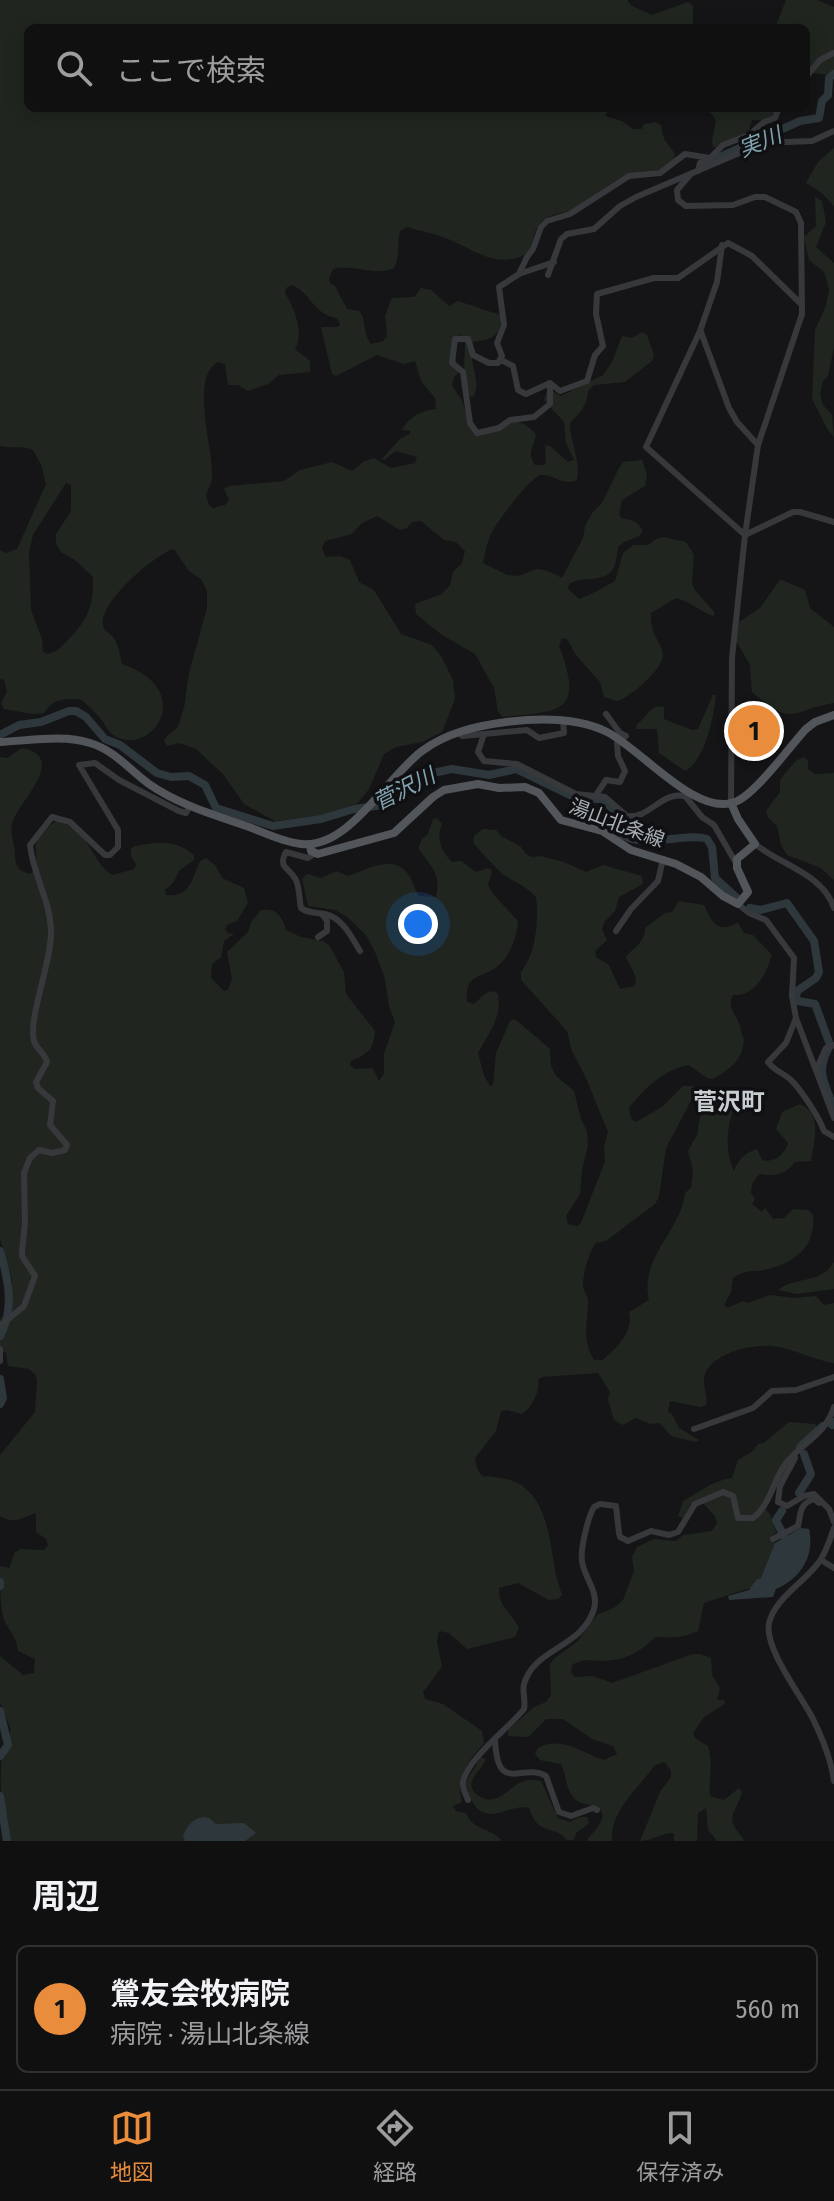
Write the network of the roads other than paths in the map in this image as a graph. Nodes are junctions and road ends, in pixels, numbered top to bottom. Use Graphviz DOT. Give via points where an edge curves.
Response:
graph roads {
  1 [pos="834,53"];
  2 [pos="810,72"];
  3 [pos="777,112"];
  4 [pos="834,131"];
  5 [pos="710,158"];
  6 [pos="695,172"];
  7 [pos="722,245"];
  8 [pos="554,262"];
  9 [pos="519,274"];
  10 [pos="548,275"];
  11 [pos="801,304"];
  12 [pos="700,331"];
  13 [pos="501,360"];
  14 [pos="550,383"];
  15 [pos="758,445"];
  16 [pos="834,522"];
  17 [pos="745,535"];
  18 [pos="606,714"];
  19 [pos="834,715"];
  20 [pos="563,720"];
  21 [pos="458,732"];
  22 [pos="484,734"];
  23 [pos="621,740"];
  24 [pos="0,742"];
  25 [pos="544,785"];
  26 [pos="751,792"];
  27 [pos="596,795"];
  28 [pos="731,803"];
  29 [pos="190,806"];
  30 [pos="738,819"];
  31 [pos="310,844"];
  32 [pos="755,844"];
  33 [pos="314,854"];
  34 [pos="663,858"];
  35 [pos="736,863"];
  36 [pos="738,904"];
  37 [pos="834,908"];
  38 [pos="322,914"];
  39 [pos="616,931"];
  40 [pos="318,937"];
  41 [pos="360,951"];
  42 [pos="796,1018"];
  43 [pos="831,1046"];
  44 [pos="816,1070"];
  45 [pos="834,1118"];
  46 [pos="834,1137"];
  47 [pos="0,1326"];
  48 [pos="0,1349"];
  49 [pos="0,1361"];
  50 [pos="834,1377"];
  51 [pos="834,1407"];
  52 [pos="694,1429"];
  53 [pos="800,1452"];
  54 [pos="829,1509"];
  55 [pos="834,1523"];
  56 [pos="773,1539"];
  57 [pos="821,1560"];
  58 [pos="834,1568"];
  59 [pos="495,1739"];
  60 [pos="834,1781"];
  61 [pos="468,1800"];
  62 [pos="597,1810"];
  1 -- 2 [label="street"];
  3 -- 5 [label="street"];
  4 -- 6 [label="street" via="812,141 763,143"];
  5 -- 6 [label="street"];
  5 -- 9 [label="street" via="685,154 660,173 629,176 570,214 547,221"];
  6 -- 8 [label="street" via="620,206 594,229 564,236"];
  6 -- 11 [label="street" via="677,190 678,200 686,206 733,205 765,197 796,212 801,223"];
  7 -- 11 [label="street" via="734,245 752,256"];
  7 -- 12 [label="street" via="717,282"];
  7 -- 14 [label="street" via="678,278 654,278 597,294 598,329 604,340 587,381 564,391"];
  8 -- 9 [label="street"];
  8 -- 10 [label="street"];
  9 -- 13 [label="street" via="499,287"];
  11 -- 15 [label="street" via="799,325"];
  12 -- 15 [label="street" via="729,408"];
  12 -- 17 [label="street" via="646,447"];
  13 -- 14 [label="street" via="513,366 522,393"];
  13 -- 14 [label="street" via="494,364 480,359 471,352 468,339 455,339 452,361 463,372 470,423 477,433 534,417 550,404"];
  15 -- 17 [label="street"];
  16 -- 17 [label="street" via="793,512"];
  17 -- 28 [label="street" via="732,658"];
  18 -- 23 [label="street" via="626,736"];
  19 -- 26 [label="main road" via="806,729"];
  20 -- 21 [label="main road" via="509,721"];
  20 -- 22 [label="street" via="564,733 543,738 527,730"];
  20 -- 23 [label="main road"];
  21 -- 22 [label="street"];
  21 -- 31 [label="main road" via="410,761 338,835"];
  22 -- 25 [label="street" via="481,759 517,764"];
  23 -- 27 [label="street" via="617,750 624,777 620,782 606,780"];
  23 -- 28 [label="main road" via="697,798"];
  24 -- 29 [label="main road" via="93,743 150,785"];
  25 -- 27 [label="street"];
  25 -- 33 [label="main road" via="478,784 444,790 394,833"];
  25 -- 34 [label="main road, 湯山北条線" via="561,820 602,831 631,850"];
  26 -- 28 [label="main road"];
  26 -- 30 [label="main road"];
  27 -- 35 [label="street" via="631,817 668,796 685,796 714,825"];
  28 -- 30 [label="main road"];
  29 -- 31 [label="main road"];
  29 -- 47 [label="street" via="186,813 179,811 87,762 79,765 109,811 118,830 118,847 105,855 70,822 52,817 30,845 50,910 51,934 34,1024 34,1041 47,1062 36,1082 53,1101 50,1125 67,1145 59,1153 39,1150 27,1165 22,1256 35,1276 24,1306"];
  30 -- 32 [label="main road"];
  31 -- 33 [label="main road"];
  32 -- 35 [label="main road"];
  32 -- 37 [label="street" via="822,886"];
  33 -- 38 [label="street" via="308,858 286,852 283,864 296,880 301,908"];
  34 -- 36 [label="main road, 湯山北条線"];
  34 -- 39 [label="street" via="658,881"];
  35 -- 36 [label="main road" via="748,892"];
  36 -- 42 [label="street" via="766,920 794,958"];
  38 -- 40 [label="street" via="328,926"];
  38 -- 41 [label="street" via="341,923"];
  42 -- 44 [label="street"];
  42 -- 46 [label="street" via="783,1047 768,1062 794,1082 824,1131"];
  43 -- 44 [label="street"];
  44 -- 45 [label="street"];
  48 -- 49 [label="street"];
  50 -- 52 [label="street" via="796,1390 772,1391 753,1408"];
  51 -- 53 [label="street" via="828,1423"];
  53 -- 54 [label="street" via="783,1477 778,1502 787,1506 814,1494"];
  53 -- 59 [label="street" via="783,1466 762,1511 748,1520 738,1518 733,1496 723,1492 695,1504 678,1532 651,1531 628,1541 620,1537 616,1506 594,1507 582,1555 594,1593 593,1612 576,1637 538,1663 524,1683 524,1709"];
  54 -- 55 [label="street"];
  54 -- 56 [label="street" via="814,1499 807,1502 798,1526"];
  55 -- 57 [label="street"];
  57 -- 58 [label="street"];
  57 -- 60 [label="street" via="780,1604 769,1623 769,1639 812,1717"];
  59 -- 61 [label="street" via="464,1779"];
  59 -- 62 [label="street" via="502,1768 546,1776 562,1814"];
}
